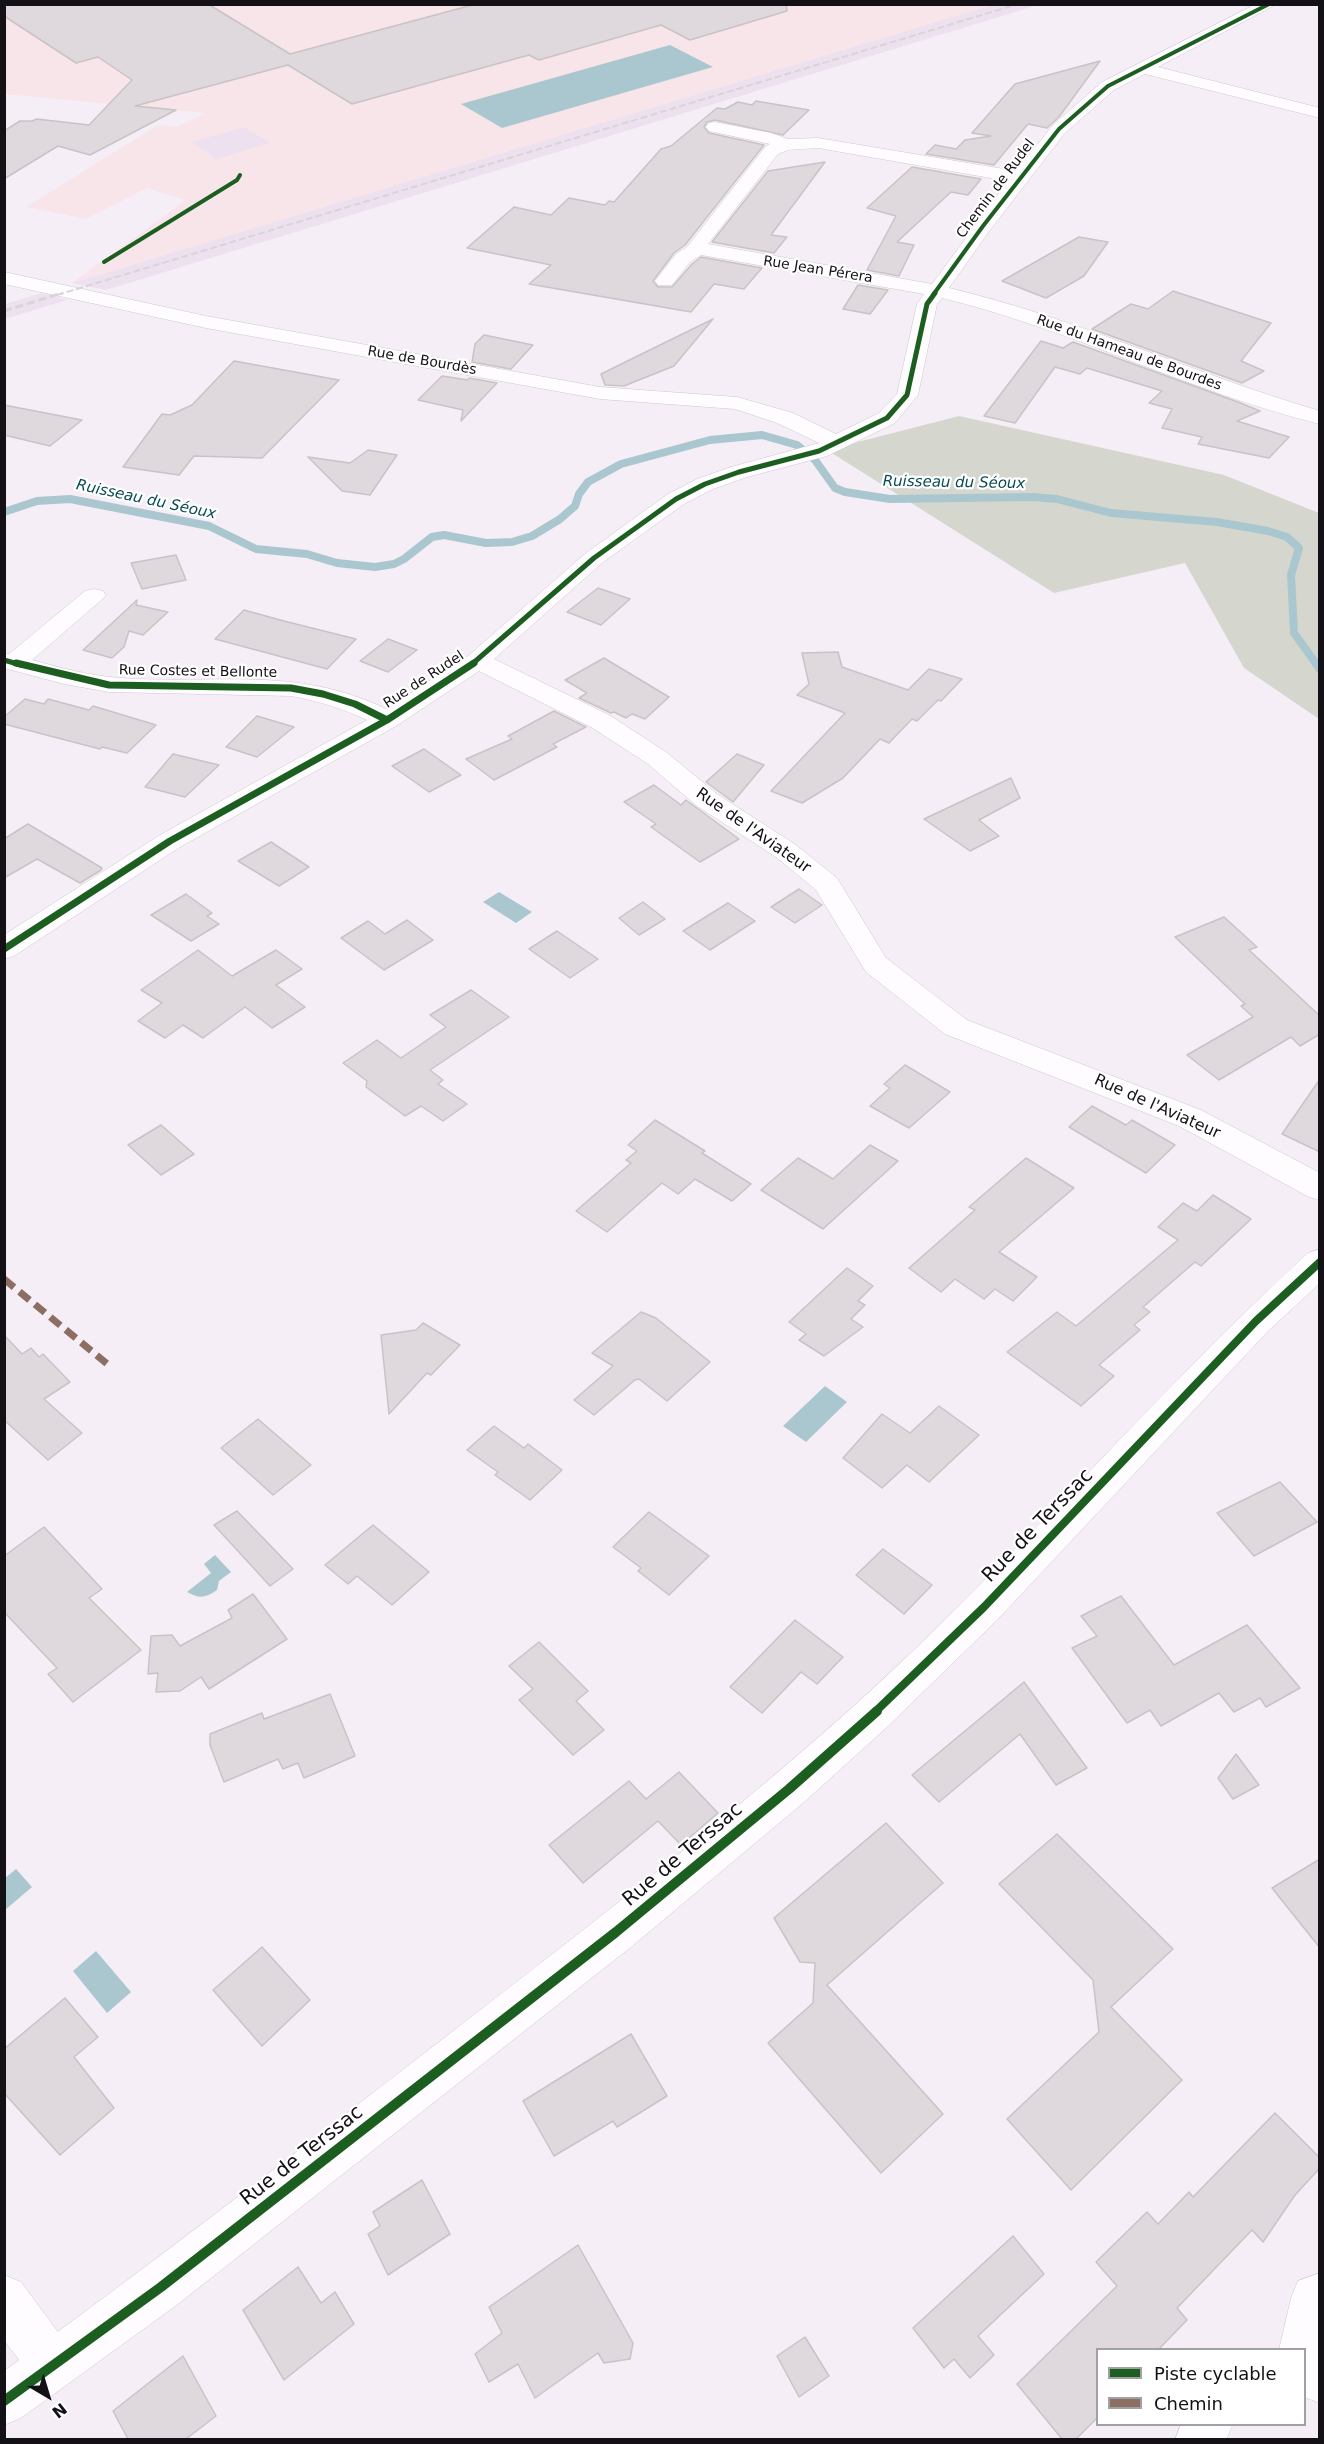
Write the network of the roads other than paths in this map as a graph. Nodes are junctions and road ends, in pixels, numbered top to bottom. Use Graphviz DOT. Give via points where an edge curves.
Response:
graph roads {
  1 [pos="1269,4"];
  2 [pos="1148,65"];
  3 [pos="1320,104"];
  4 [pos="1320,113"];
  5 [pos="715,127"];
  6 [pos="785,145"];
  7 [pos="1022,178"];
  8 [pos="699,248"];
  9 [pos="4,278"];
  10 [pos="665,281"];
  11 [pos="939,290"];
  12 [pos="1320,418"];
  13 [pos="828,447"];
  14 [pos="94,596"];
  15 [pos="9,661"];
  16 [pos="477,661"];
  17 [pos="387,720"];
  18 [pos="4,950"];
  19 [pos="1320,1188"];
  20 [pos="1320,1262"];
  21 [pos="1320,2297"];
  22 [pos="4,2299"];
  23 [pos="1306,2355"];
  24 [pos="52,2364"];
  25 [pos="4,2401"];
  1 -- 2 [label="street, Chemin de Rudel"];
  2 -- 3 [label="street"];
  2 -- 4 [label="street"];
  2 -- 7 [label="street, Chemin de Rudel" via="1108,86 1059,129"];
  5 -- 6 [label="street" via="771,138"];
  6 -- 7 [label="street" via="818,143"];
  6 -- 8 [label="street" via="772,150 698,242"];
  7 -- 11 [label="street, Chemin de Rudel"];
  8 -- 10 [label="street" via="683,258"];
  8 -- 11 [label="street, Rue Jean Pérera"];
  9 -- 13 [label="street, Rue de Bourdès" via="206,322 582,390 736,403 785,418"];
  11 -- 12 [label="street, Rue du Hameau de Bourdes" via="1014,311"];
  11 -- 13 [label="street, Chemin de Rudel" via="927,304 906,395 887,418"];
  13 -- 16 [label="street, Rue de Rudel" via="739,472 676,499 594,558"];
  14 -- 15 [label="street, Rue Costes et Bellonte"];
  15 -- 17 [label="street, Rue Costes et Bellonte" via="122,686 238,684 302,688 342,698"];
  16 -- 17 [label="street, Rue de Rudel"];
  16 -- 19 [label="street, Rue de l'Aviateur" via="600,721 657,758 706,800 786,851 827,884 876,965 956,1027 1190,1118"];
  17 -- 18 [label="street, Rue de Rudel" via="170,842"];
  20 -- 24 [label="street, Rue de Terssac" via="1256,1321 984,1607 789,1789 607,1939 161,2287"];
  21 -- 23 [label="street" via="1315,2298"];
  22 -- 24 [label="street"];
  24 -- 25 [label="street, Rue de Terssac"];
}
